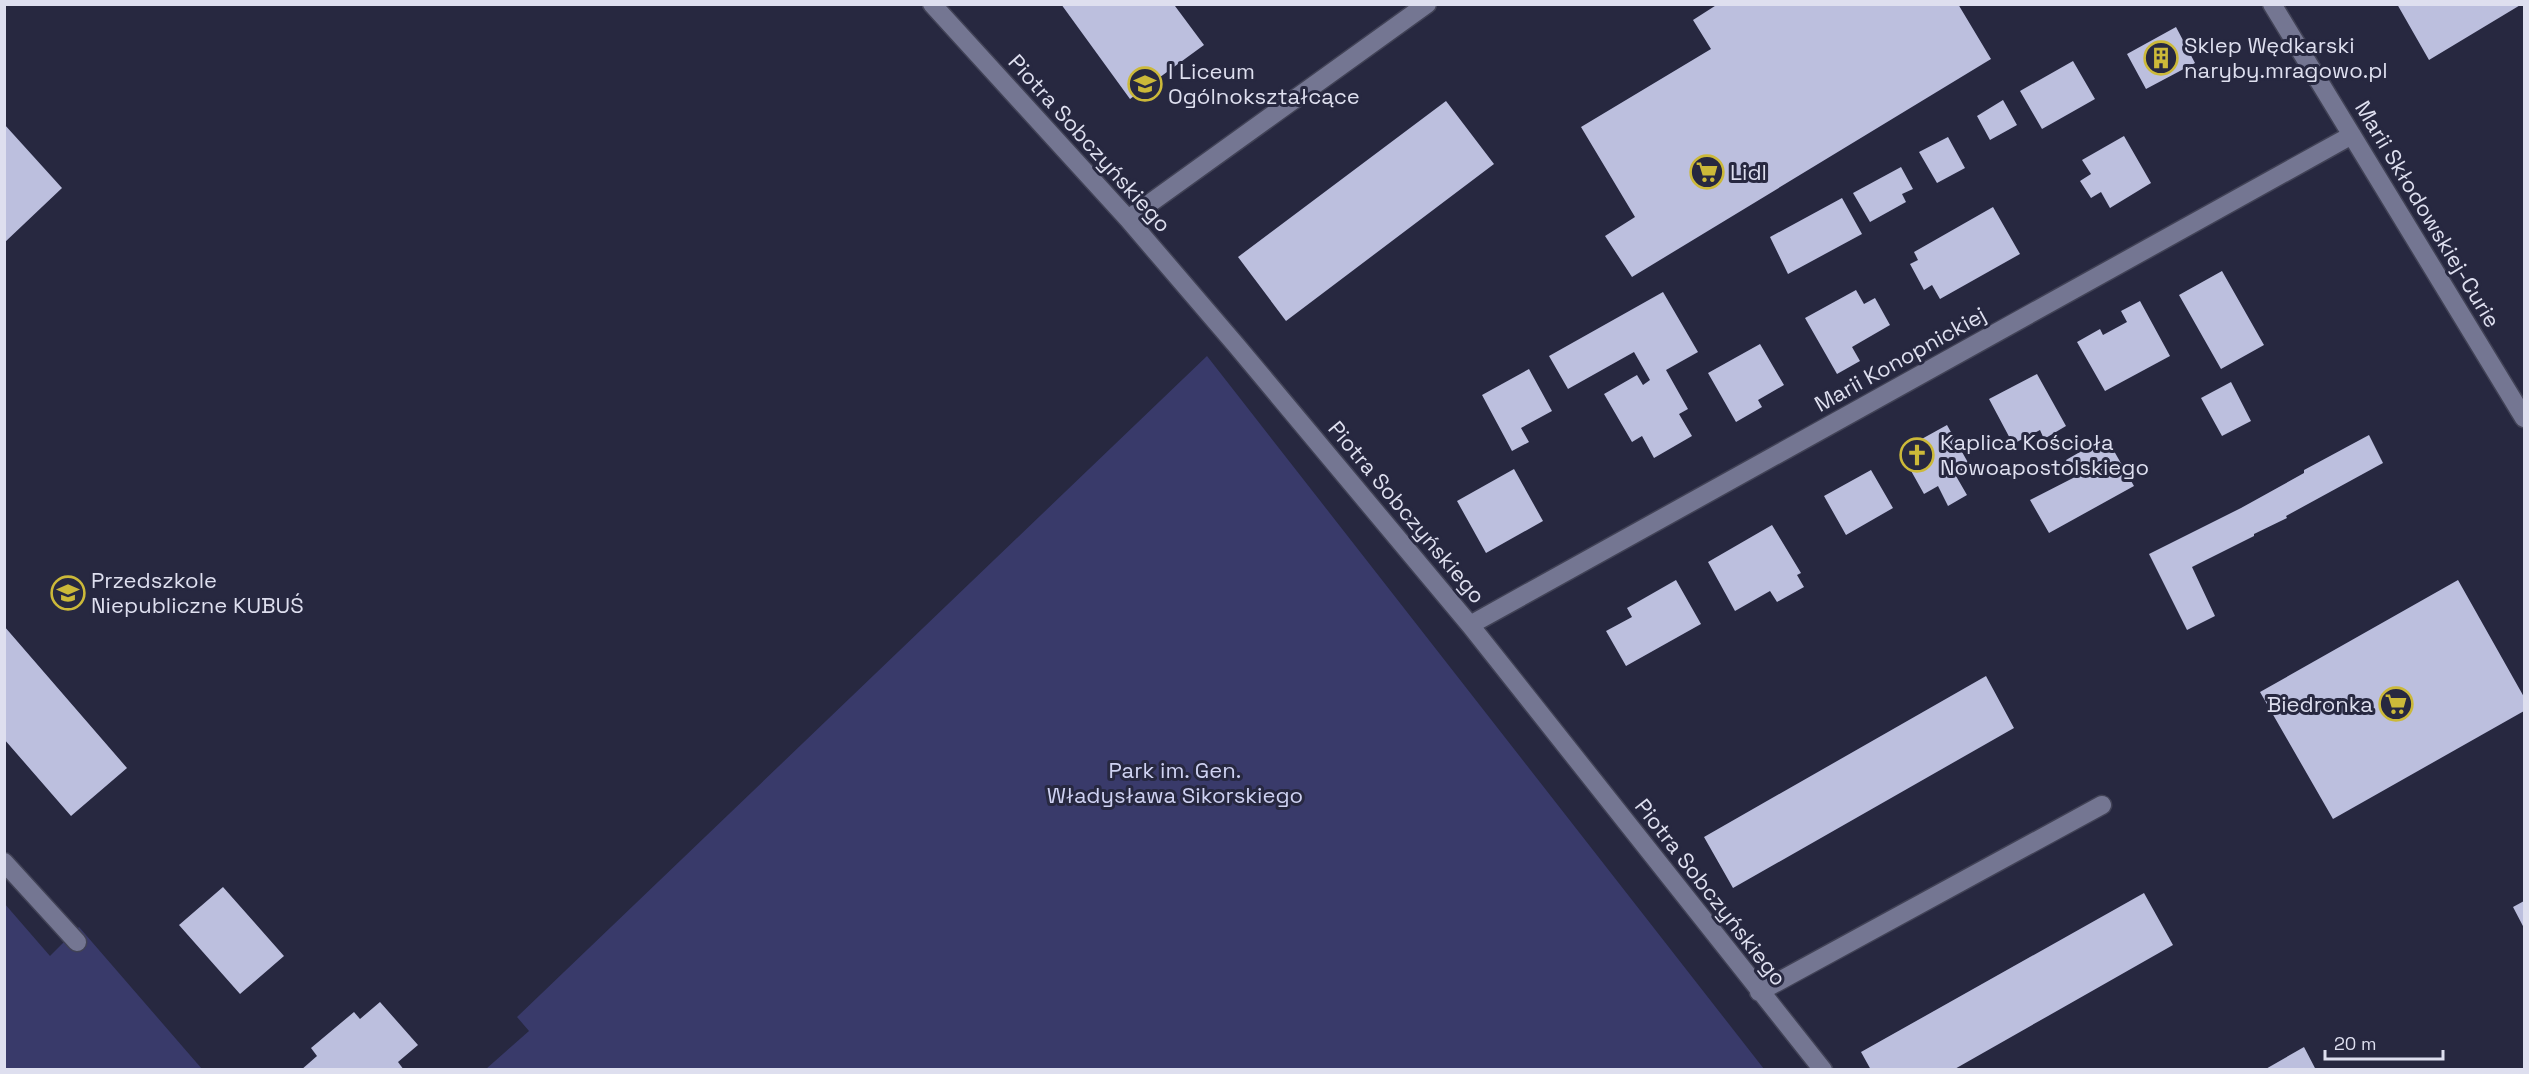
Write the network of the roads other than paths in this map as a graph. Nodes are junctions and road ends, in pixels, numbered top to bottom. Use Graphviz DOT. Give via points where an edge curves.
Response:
graph roads {
  1 [pos="932,4"];
  2 [pos="1427,4"];
  3 [pos="2272,4"];
  4 [pos="2352,135"];
  5 [pos="1128,219"];
  6 [pos="2524,418"];
  7 [pos="1470,625"];
  8 [pos="2102,804"];
  9 [pos="4,862"];
  10 [pos="77,942"];
  11 [pos="1759,992"];
  12 [pos="1823,1070"];
  1 -- 5 [label="street, Piotra Sobczyńskiego"];
  2 -- 5 [label="street"];
  3 -- 4 [label="street, Marii Skłodowskiej-Curie"];
  4 -- 6 [label="street, Marii Skłodowskiej-Curie"];
  4 -- 7 [label="street, Marii Konopnickiej"];
  5 -- 7 [label="street, Piotra Sobczyńskiego"];
  7 -- 11 [label="street, Piotra Sobczyńskiego"];
  8 -- 11 [label="street"];
  9 -- 10 [label="street"];
  11 -- 12 [label="street, Piotra Sobczyńskiego"];
}
